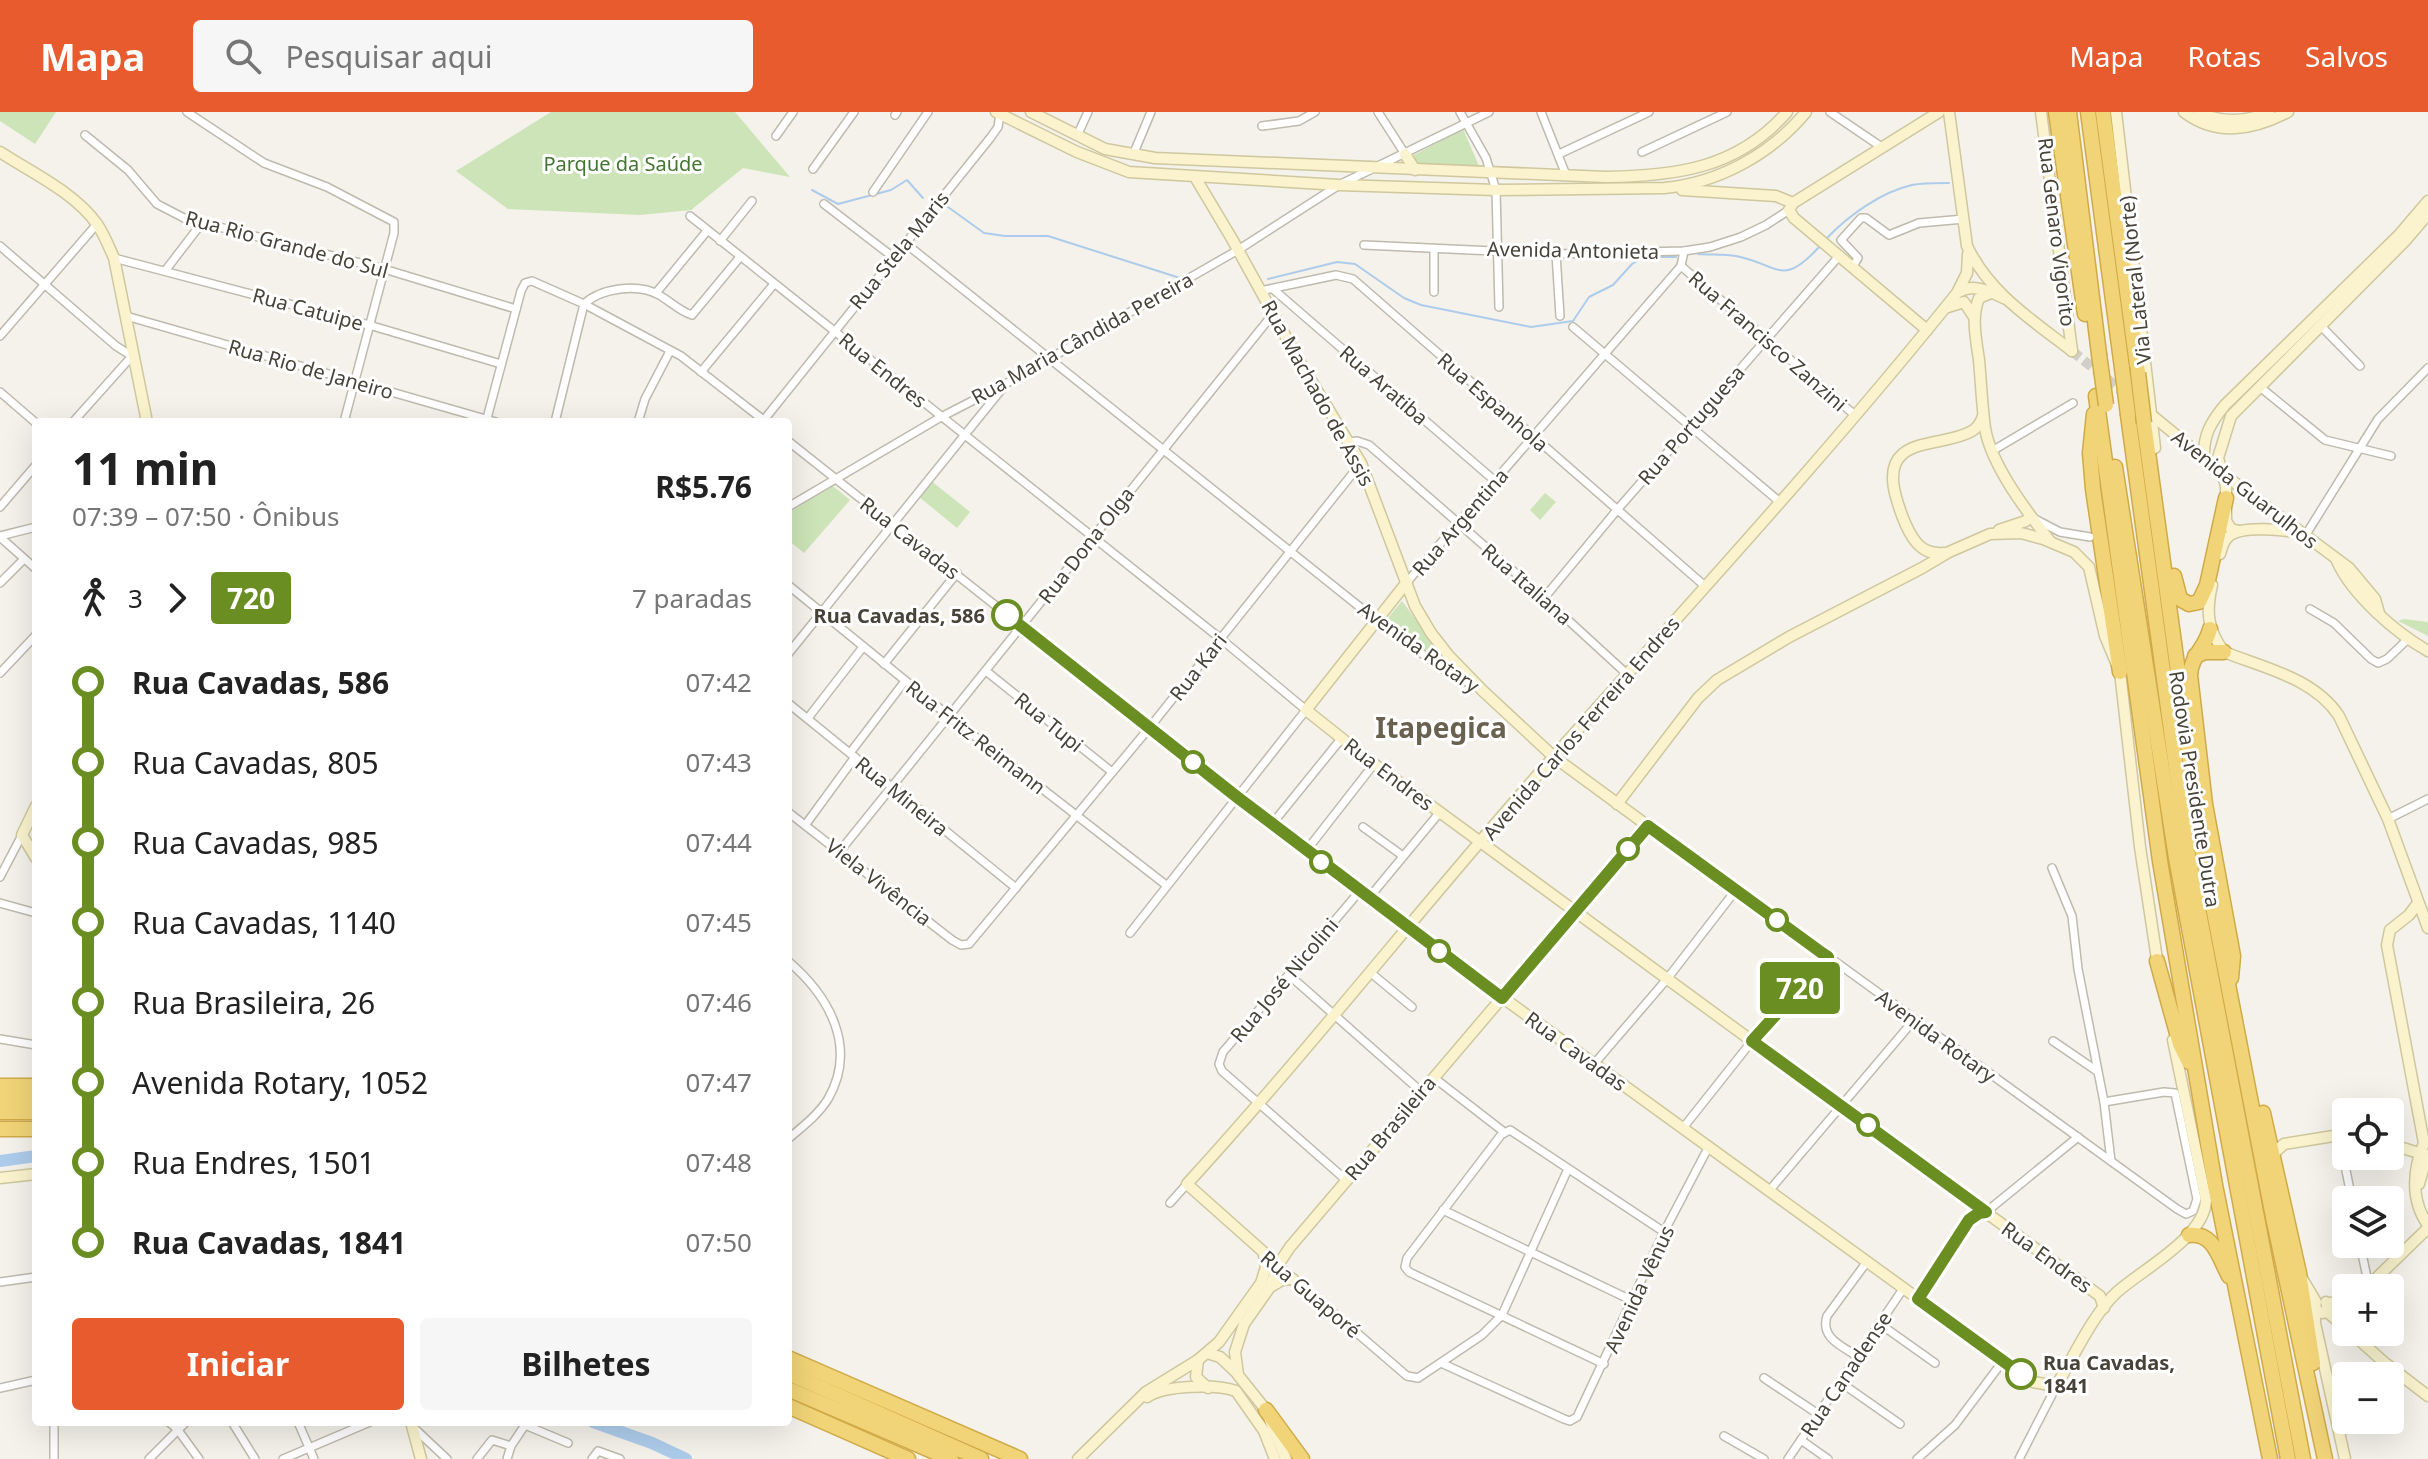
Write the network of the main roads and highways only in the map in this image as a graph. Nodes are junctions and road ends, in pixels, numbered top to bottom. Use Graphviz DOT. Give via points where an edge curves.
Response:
graph roads {
  1 [pos="2047,112"];
  2 [pos="2056,112"];
  3 [pos="2069,112"];
  4 [pos="2088,112"];
  5 [pos="2095,112"];
  6 [pos="2103,112"];
  7 [pos="2064,176"];
  8 [pos="2111,289"];
  9 [pos="2095,351"];
  10 [pos="2100,401"];
  11 [pos="2148,424"];
  12 [pos="2226,498"];
  13 [pos="2210,629"];
  14 [pos="2224,652"];
  15 [pos="2195,656"];
  16 [pos="2120,672"];
  17 [pos="2157,961"];
  18 [pos="2230,994"];
  19 [pos="2234,1013"];
  20 [pos="2196,1077"];
  21 [pos="0,1086"];
  22 [pos="32,1086"];
  23 [pos="0,1098"];
  24 [pos="32,1098"];
  25 [pos="0,1112"];
  26 [pos="32,1112"];
  27 [pos="0,1129"];
  28 [pos="32,1129"];
  29 [pos="2189,1235"];
  30 [pos="2235,1281"];
  31 [pos="792,1360"];
  32 [pos="792,1375"];
  33 [pos="792,1391"];
  34 [pos="2314,1403"];
  35 [pos="792,1408"];
  36 [pos="1266,1410"];
  37 [pos="903,1457"];
  38 [pos="948,1459"];
  39 [pos="981,1459"];
  40 [pos="1020,1459"];
  41 [pos="1302,1459"];
  42 [pos="2270,1459"];
  43 [pos="2288,1459"];
  44 [pos="2303,1459"];
  45 [pos="2325,1459"];
  1 -- 7 [label="highway"];
  2 -- 7 [label="highway, Rodovia Presidente Dutra"];
  3 -- 9 [label="highway, Rodovia Presidente Dutra"];
  4 -- 8 [label="highway, Rodovia Presidente Dutra"];
  5 -- 8 [label="highway" via="2112,254"];
  6 -- 11 [label="highway, Rodovia Presidente Dutra, bridge"];
  7 -- 9 [label="highway, Rodovia Presidente Dutra"];
  8 -- 44 [label="highway, Rodovia Presidente Dutra, bridge" via="2188,855"];
  9 -- 10 [label="highway, Rodovia Presidente Dutra, bridge"];
  10 -- 16 [label="highway" via="2090,453"];
  10 -- 20 [label="highway, Rodovia Presidente Dutra" via="2160,861"];
  10 -- 43 [label="highway, Rodovia Presidente Dutra" via="2176,858"];
  11 -- 12 [label="highway" via="2177,594 2183,602 2193,605 2205,591"];
  11 -- 18 [label="highway, Rodovia Presidente Dutra" via="2203,855"];
  13 -- 15 [label="highway"];
  14 -- 15 [label="highway"];
  15 -- 18 [label="highway" via="2190,675 2205,804 2233,956"];
  17 -- 20 [label="highway" via="2180,1044"];
  18 -- 19 [label="highway, Rodovia Presidente Dutra"];
  19 -- 34 [label="highway, Rodovia Presidente Dutra"];
  19 -- 34 [label="highway" via="2246,1035 2299,1273 2312,1349"];
  20 -- 30 [label="highway, Rodovia Presidente Dutra"];
  21 -- 22 [label="highway"];
  23 -- 24 [label="highway"];
  25 -- 26 [label="highway"];
  27 -- 28 [label="highway"];
  29 -- 30 [label="highway" via="2208,1239"];
  30 -- 42 [label="highway, Rodovia Presidente Dutra"];
  31 -- 40 [label="highway"];
  32 -- 39 [label="highway"];
  33 -- 38 [label="highway"];
  34 -- 45 [label="highway, Rodovia Presidente Dutra"];
  35 -- 37 [label="highway"];
  36 -- 41 [label="highway"];
  37 -- 38 [label="highway"];
}
